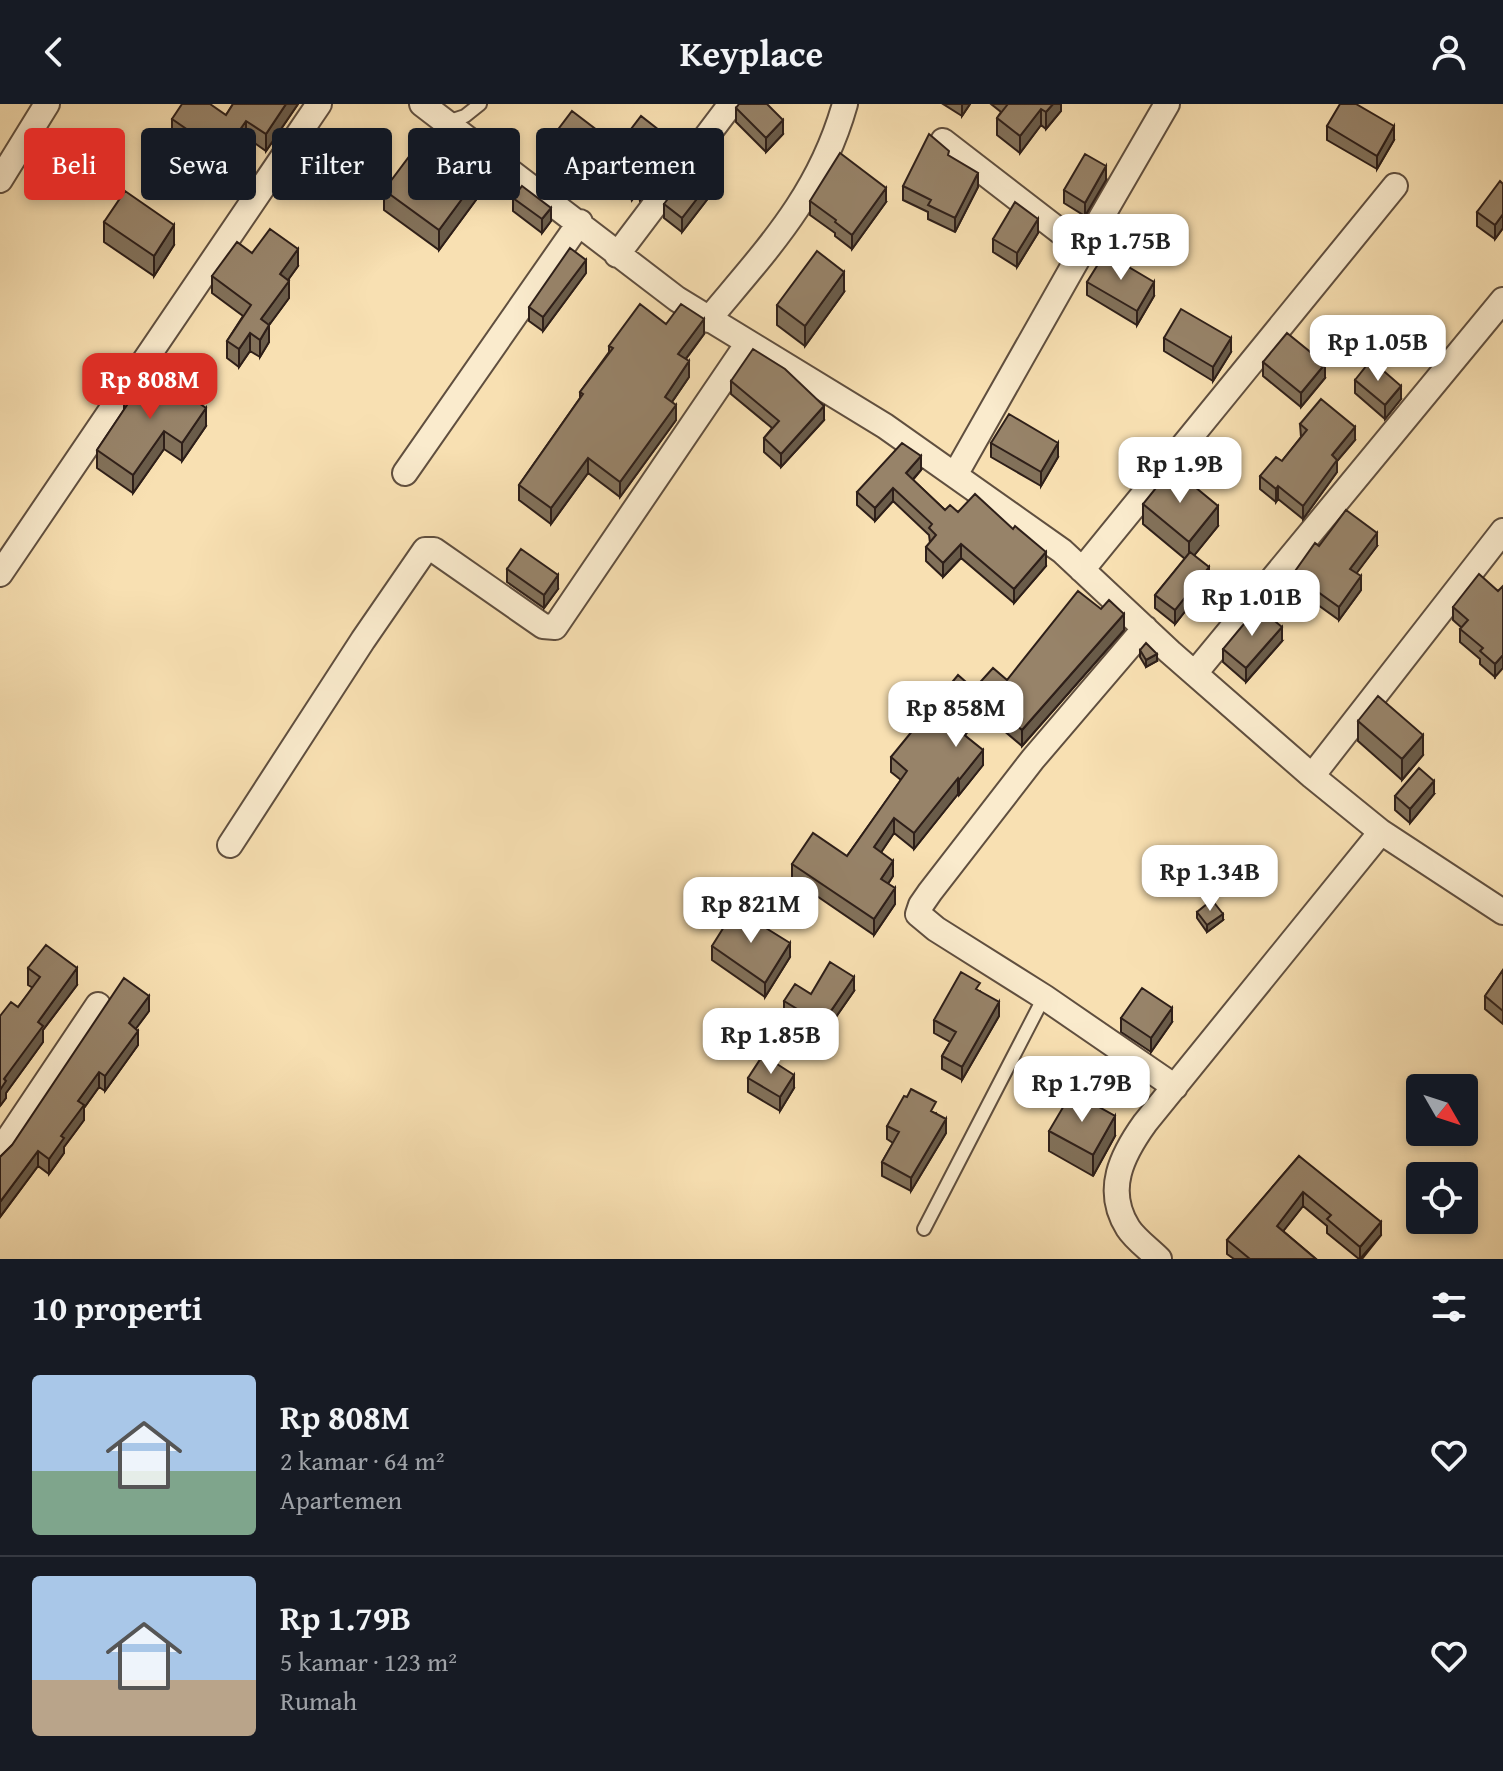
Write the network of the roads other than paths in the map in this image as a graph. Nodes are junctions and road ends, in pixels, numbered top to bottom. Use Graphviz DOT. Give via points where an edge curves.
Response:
graph roads {
  1 [pos="47,104"];
  2 [pos="319,104"];
  3 [pos="422,104"];
  4 [pos="480,104"];
  5 [pos="731,104"];
  6 [pos="845,104"];
  7 [pos="1167,104"];
  8 [pos="447,122"];
  9 [pos="943,141"];
  10 [pos="0,180"];
  11 [pos="1395,186"];
  12 [pos="580,222"];
  13 [pos="1083,249"];
  14 [pos="617,255"];
  15 [pos="1503,300"];
  16 [pos="708,320"];
  17 [pos="748,343"];
  18 [pos="405,473"];
  19 [pos="955,475"];
  20 [pos="1503,531"];
  21 [pos="1082,570"];
  22 [pos="0,574"];
  23 [pos="1145,628"];
  24 [pos="1195,673"];
  25 [pos="1312,776"];
  26 [pos="1381,832"];
  27 [pos="230,845"];
  28 [pos="1503,912"];
  29 [pos="1044,997"];
  30 [pos="98,1005"];
  31 [pos="1175,1087"];
  32 [pos="0,1151"];
  33 [pos="924,1229"];
  34 [pos="1159,1259"];
  1 -- 10 [label="street"];
  2 -- 22 [label="street"];
  3 -- 8 [label="street"];
  4 -- 8 [label="lane"];
  5 -- 14 [label="street"];
  6 -- 16 [label="street" via="828,155 805,198"];
  7 -- 13 [label="street"];
  8 -- 12 [label="street"];
  9 -- 13 [label="street"];
  11 -- 21 [label="street"];
  12 -- 14 [label="street"];
  12 -- 18 [label="street"];
  13 -- 19 [label="street"];
  14 -- 16 [label="street"];
  15 -- 24 [label="street"];
  16 -- 17 [label="street"];
  17 -- 19 [label="street"];
  17 -- 27 [label="street" via="555,627 543,626 434,550 425,550"];
  19 -- 21 [label="street"];
  20 -- 25 [label="street"];
  21 -- 23 [label="street"];
  23 -- 24 [label="street"];
  23 -- 29 [label="street" via="1033,759 919,910 936,929"];
  24 -- 25 [label="street"];
  25 -- 26 [label="street"];
  26 -- 28 [label="street"];
  26 -- 31 [label="street"];
  29 -- 31 [label="street"];
  29 -- 33 [label="lane"];
  30 -- 32 [label="street"];
  31 -- 34 [label="street" via="1130,1143 1116,1186 1129,1230"];
}
